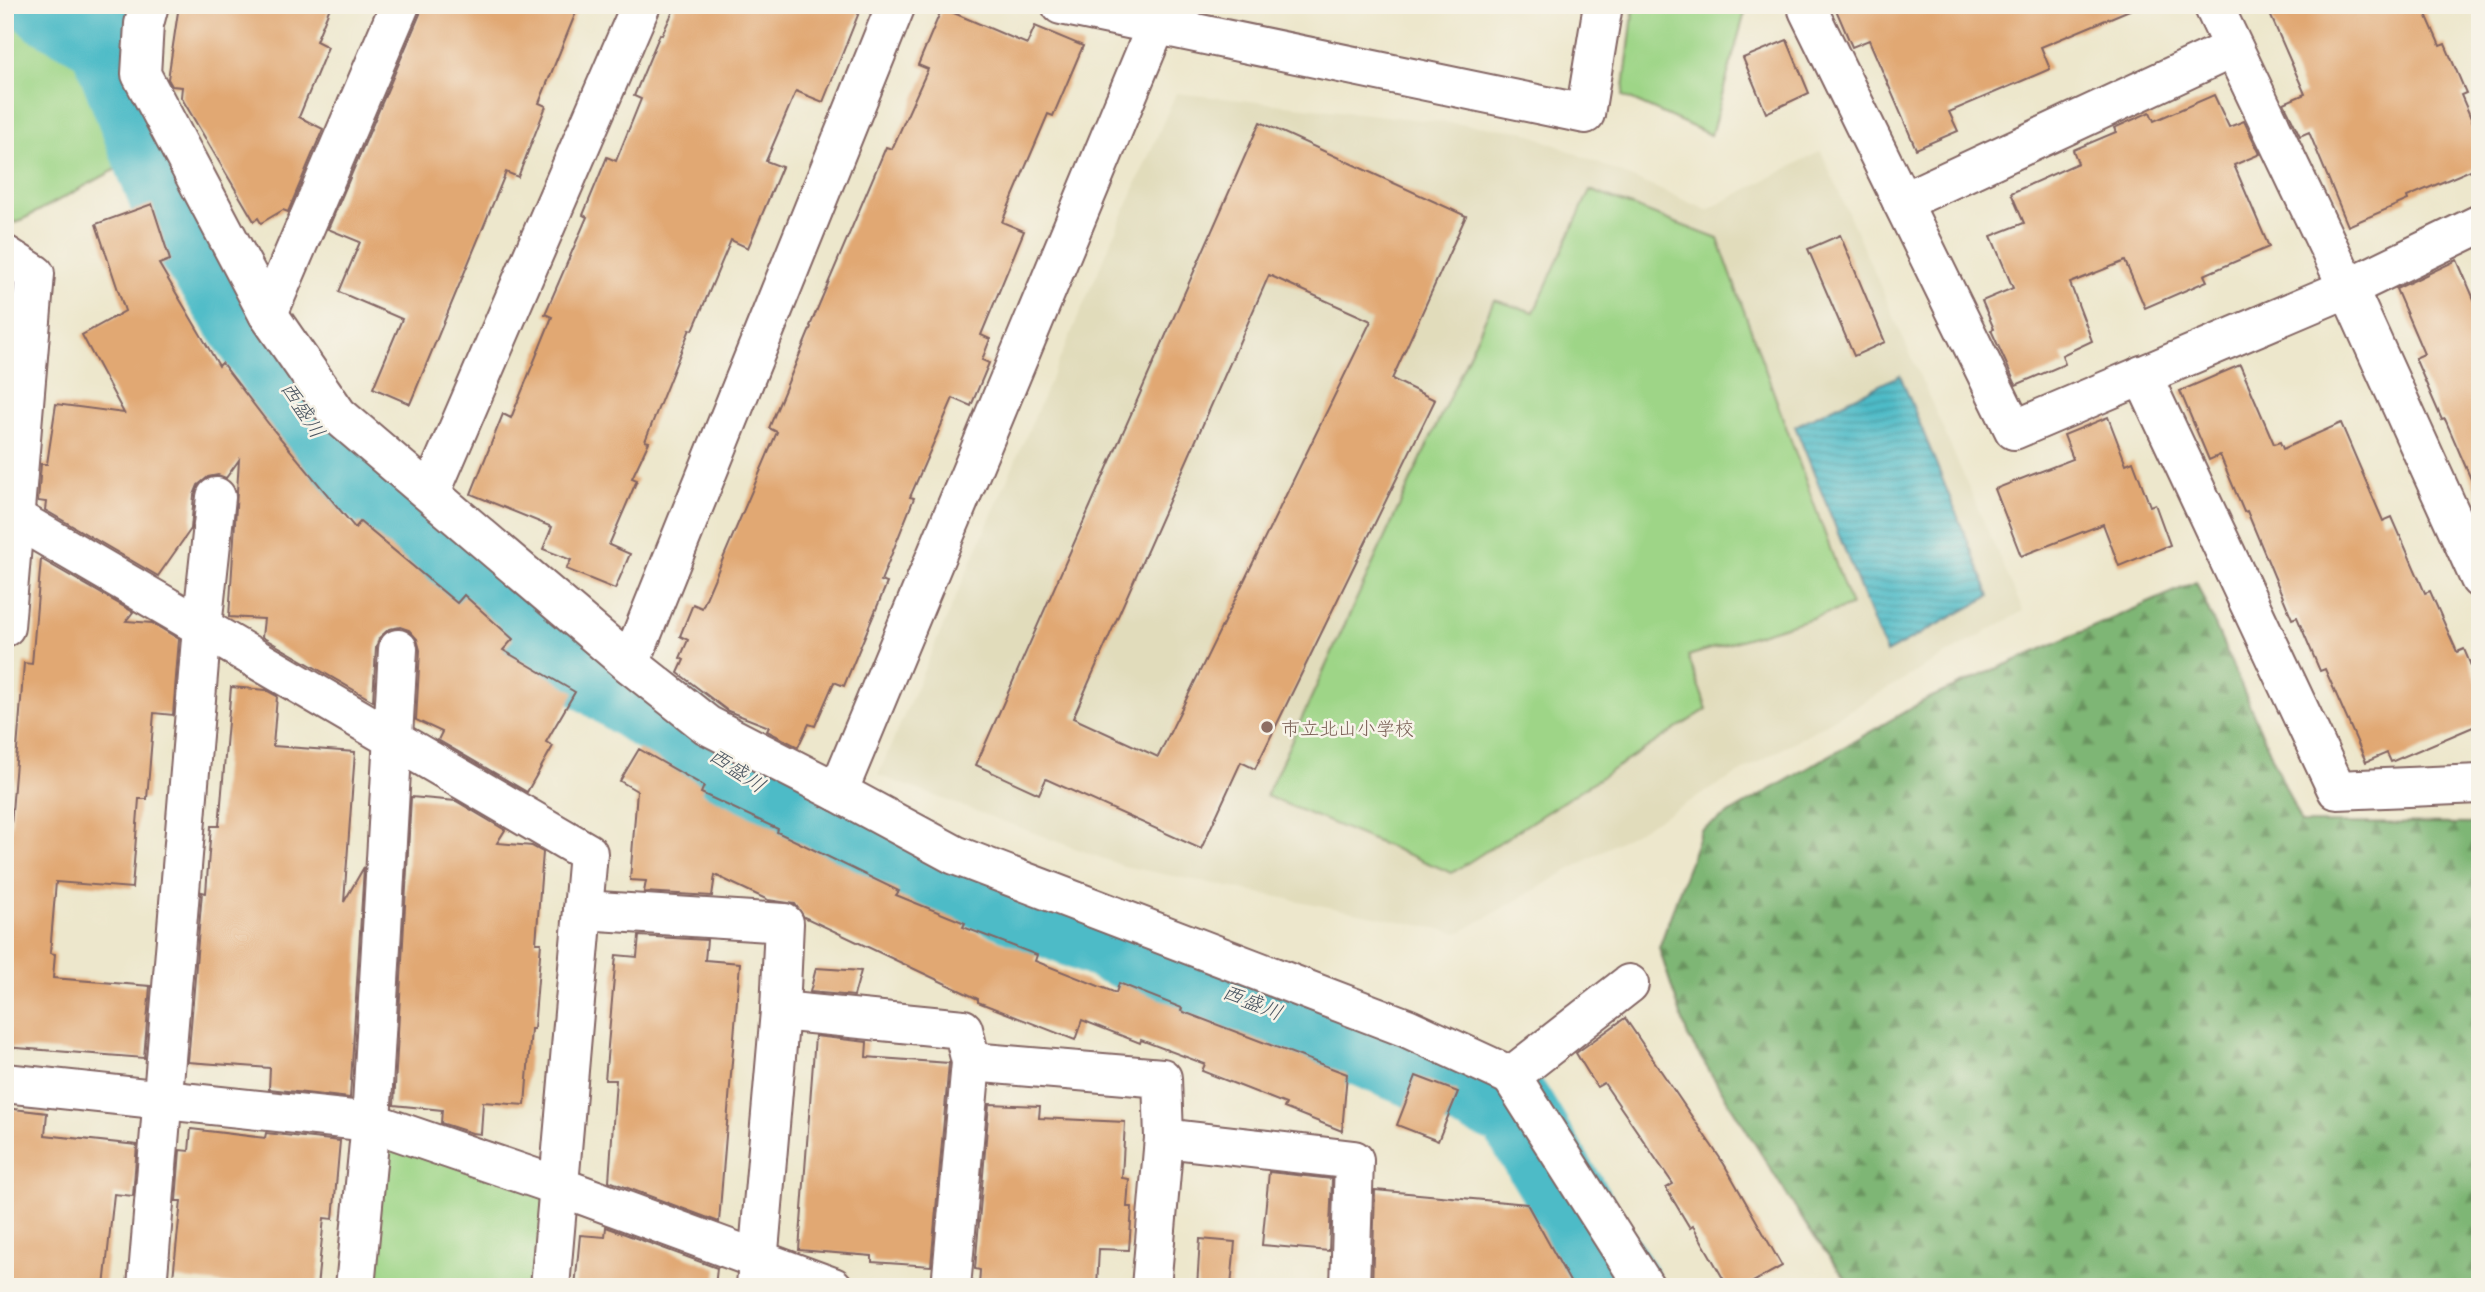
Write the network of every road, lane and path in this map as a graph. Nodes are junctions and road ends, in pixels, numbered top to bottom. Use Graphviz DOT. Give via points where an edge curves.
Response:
graph roads {
  1 [pos="149,5"];
  2 [pos="400,5"];
  3 [pos="641,5"];
  4 [pos="896,5"];
  5 [pos="1061,5"];
  6 [pos="1603,5"];
  7 [pos="1809,5"];
  8 [pos="2213,5"];
  9 [pos="1157,24"];
  10 [pos="2233,48"];
  11 [pos="1902,202"];
  12 [pos="2480,224"];
  13 [pos="5,255"];
  14 [pos="2348,288"];
  15 [pos="268,314"];
  16 [pos="2142,375"];
  17 [pos="431,492"];
  18 [pos="216,497"];
  19 [pos="15,518"];
  20 [pos="2480,579"];
  21 [pos="5,627"];
  22 [pos="202,627"];
  23 [pos="398,649"];
  24 [pos="631,664"];
  25 [pos="394,740"];
  26 [pos="2480,784"];
  27 [pos="838,792"];
  28 [pos="583,909"];
  29 [pos="1629,984"];
  30 [pos="780,1011"];
  31 [pos="971,1062"];
  32 [pos="1511,1076"];
  33 [pos="5,1083"];
  34 [pos="164,1100"];
  35 [pos="371,1122"];
  36 [pos="1164,1138"];
  37 [pos="558,1186"];
  38 [pos="757,1273"];
  39 [pos="147,1287"];
  40 [pos="355,1287"];
  41 [pos="550,1287"];
  42 [pos="834,1287"];
  43 [pos="951,1287"];
  44 [pos="1151,1287"];
  45 [pos="1350,1287"];
  46 [pos="1645,1287"];
  1 -- 15 [label="street" via="141,74"];
  2 -- 15 [label="street"];
  3 -- 17 [label="street"];
  4 -- 24 [label="street"];
  5 -- 9 [label="street"];
  6 -- 9 [label="street" via="1585,114"];
  7 -- 11 [label="street"];
  8 -- 10 [label="street"];
  9 -- 27 [label="street"];
  10 -- 11 [label="street"];
  10 -- 14 [label="street"];
  11 -- 16 [label="street" via="2014,430"];
  12 -- 14 [label="street"];
  13 -- 19 [label="street" via="35,274"];
  14 -- 16 [label="street"];
  14 -- 20 [label="street"];
  15 -- 17 [label="street" via="338,415"];
  16 -- 26 [label="street" via="2337,790"];
  17 -- 24 [label="street"];
  18 -- 22 [label="street"];
  19 -- 21 [label="street"];
  19 -- 22 [label="street"];
  22 -- 25 [label="street"];
  22 -- 34 [label="street"];
  23 -- 25 [label="street"];
  24 -- 27 [label="street" via="706,725"];
  25 -- 28 [label="street" via="588,853"];
  25 -- 35 [label="street"];
  27 -- 32 [label="street" via="955,855 1407,1028"];
  28 -- 30 [label="street" via="784,923"];
  28 -- 37 [label="street"];
  29 -- 32 [label="street"];
  30 -- 31 [label="street" via="963,1029"];
  30 -- 38 [label="street"];
  31 -- 36 [label="street" via="1162,1077"];
  31 -- 43 [label="street"];
  32 -- 46 [label="street"];
  33 -- 34 [label="street"];
  34 -- 35 [label="street"];
  34 -- 39 [label="street"];
  35 -- 37 [label="street"];
  35 -- 40 [label="street"];
  36 -- 44 [label="street"];
  36 -- 45 [label="street" via="1353,1160"];
  37 -- 38 [label="street"];
  37 -- 41 [label="street"];
  38 -- 42 [label="street"];
}
